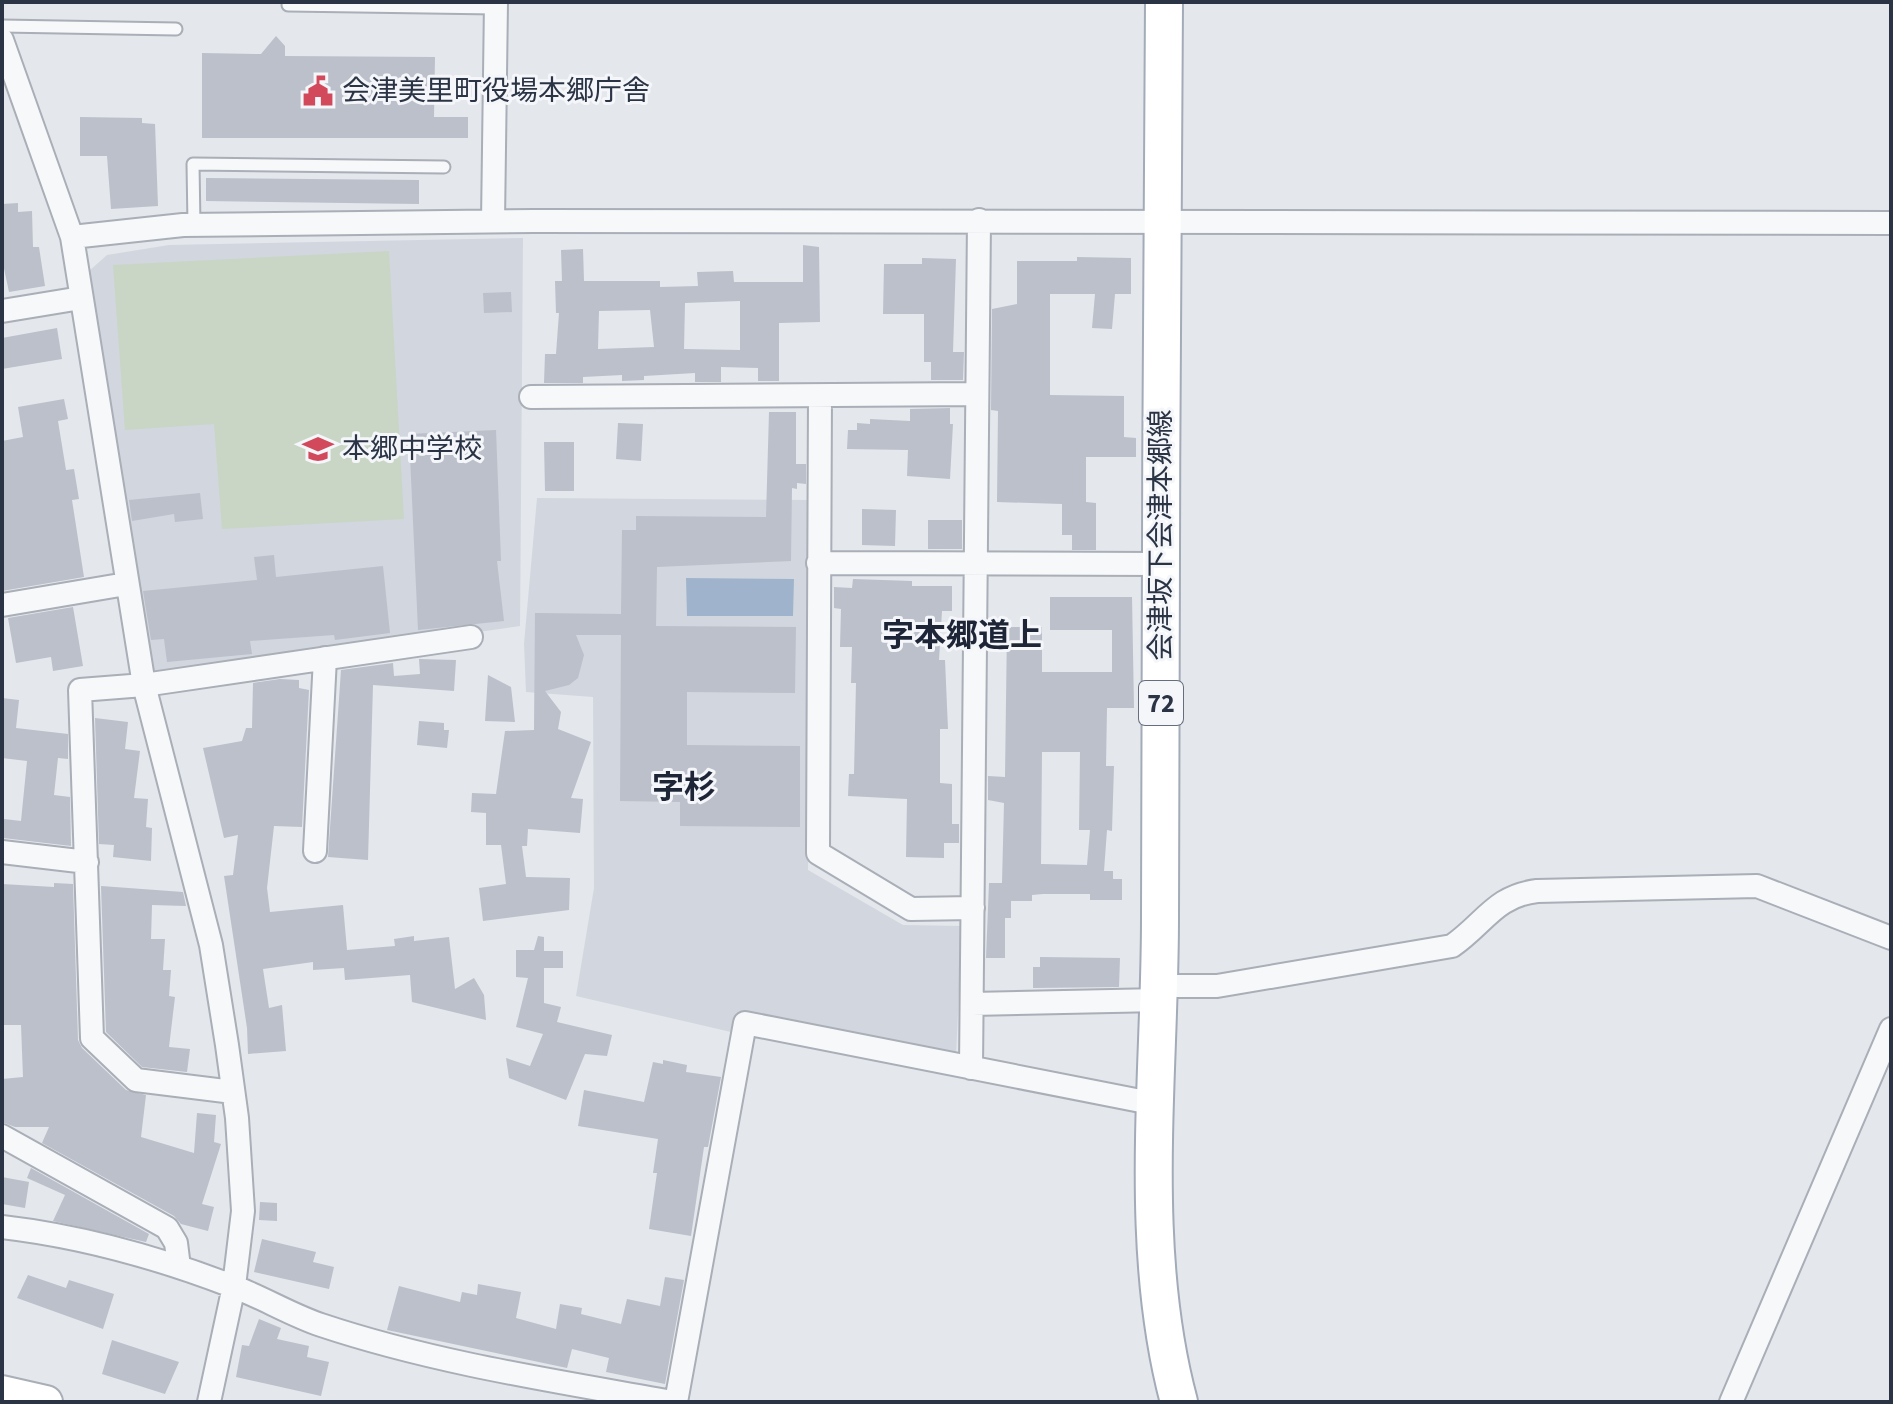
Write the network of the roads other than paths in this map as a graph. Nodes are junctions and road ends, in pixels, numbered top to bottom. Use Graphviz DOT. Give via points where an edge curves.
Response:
graph roads {
  1 [pos="1164,2"];
  2 [pos="288,5"];
  3 [pos="496,5"];
  4 [pos="2,26"];
  5 [pos="176,29"];
  6 [pos="2,40"];
  7 [pos="444,167"];
  8 [pos="1162,219"];
  9 [pos="979,220"];
  10 [pos="493,221"];
  11 [pos="1891,223"];
  12 [pos="194,225"];
  13 [pos="72,237"];
  14 [pos="81,298"];
  15 [pos="2,311"];
  16 [pos="977,394"];
  17 [pos="820,396"];
  18 [pos="531,397"];
  19 [pos="818,563"];
  20 [pos="976,563"];
  21 [pos="1161,564"];
  22 [pos="126,584"];
  23 [pos="2,605"];
  24 [pos="471,637"];
  25 [pos="325,658"];
  26 [pos="144,685"];
  27 [pos="315,851"];
  28 [pos="2,852"];
  29 [pos="87,862"];
  30 [pos="973,908"];
  31 [pos="1891,938"];
  32 [pos="1160,993"];
  33 [pos="972,1004"];
  34 [pos="1891,1029"];
  35 [pos="971,1068"];
  36 [pos="233,1092"];
  37 [pos="1156,1104"];
  38 [pos="2,1136"];
  39 [pos="2,1227"];
  40 [pos="179,1267"];
  41 [pos="234,1286"];
  42 [pos="2,1392"];
  43 [pos="46,1402"];
  44 [pos="209,1402"];
  45 [pos="674,1402"];
  46 [pos="1179,1402"];
  47 [pos="1731,1402"];
  1 -- 8 [label="main road, 会津坂下会津本郷線 / 72"];
  2 -- 3 [label="lane"];
  3 -- 10 [label="street"];
  4 -- 5 [label="lane"];
  6 -- 13 [label="street"];
  7 -- 12 [label="lane" via="193,164"];
  8 -- 9 [label="street"];
  8 -- 11 [label="street"];
  8 -- 21 [label="main road, 会津坂下会津本郷線 / 72"];
  9 -- 10 [label="street"];
  9 -- 16 [label="street"];
  10 -- 12 [label="street"];
  12 -- 13 [label="street"];
  13 -- 14 [label="street"];
  14 -- 15 [label="street"];
  14 -- 22 [label="street"];
  16 -- 17 [label="street"];
  16 -- 20 [label="street"];
  17 -- 18 [label="street"];
  17 -- 19 [label="street"];
  19 -- 20 [label="street"];
  19 -- 30 [label="street" via="818,853 911,909"];
  20 -- 21 [label="street"];
  20 -- 30 [label="street"];
  21 -- 32 [label="main road, 会津坂下会津本郷線 / 72"];
  22 -- 23 [label="street"];
  22 -- 26 [label="street"];
  24 -- 25 [label="street"];
  25 -- 26 [label="street"];
  25 -- 27 [label="street"];
  26 -- 29 [label="street" via="80,690"];
  26 -- 36 [label="street" via="211,945"];
  28 -- 29 [label="street"];
  29 -- 36 [label="street" via="92,1038 136,1080"];
  30 -- 33 [label="street"];
  31 -- 32 [label="street" via="1757,886 1537,891 1502,900 1452,946"];
  32 -- 33 [label="street"];
  32 -- 37 [label="main road, 会津坂下会津本郷線 / 72"];
  33 -- 35 [label="street"];
  34 -- 47 [label="street"];
  35 -- 37 [label="street"];
  35 -- 45 [label="street" via="745,1023"];
  36 -- 41 [label="street" via="243,1211"];
  37 -- 46 [label="main road, 会津坂下会津本郷線 / 72" via="1155,1232 1164,1338"];
  38 -- 40 [label="street" via="167,1228 176,1243"];
  39 -- 40 [label="street"];
  40 -- 41 [label="street"];
  41 -- 44 [label="street"];
  41 -- 45 [label="street" via="319,1324 413,1352"];
  42 -- 43 [label="main road"];
}
